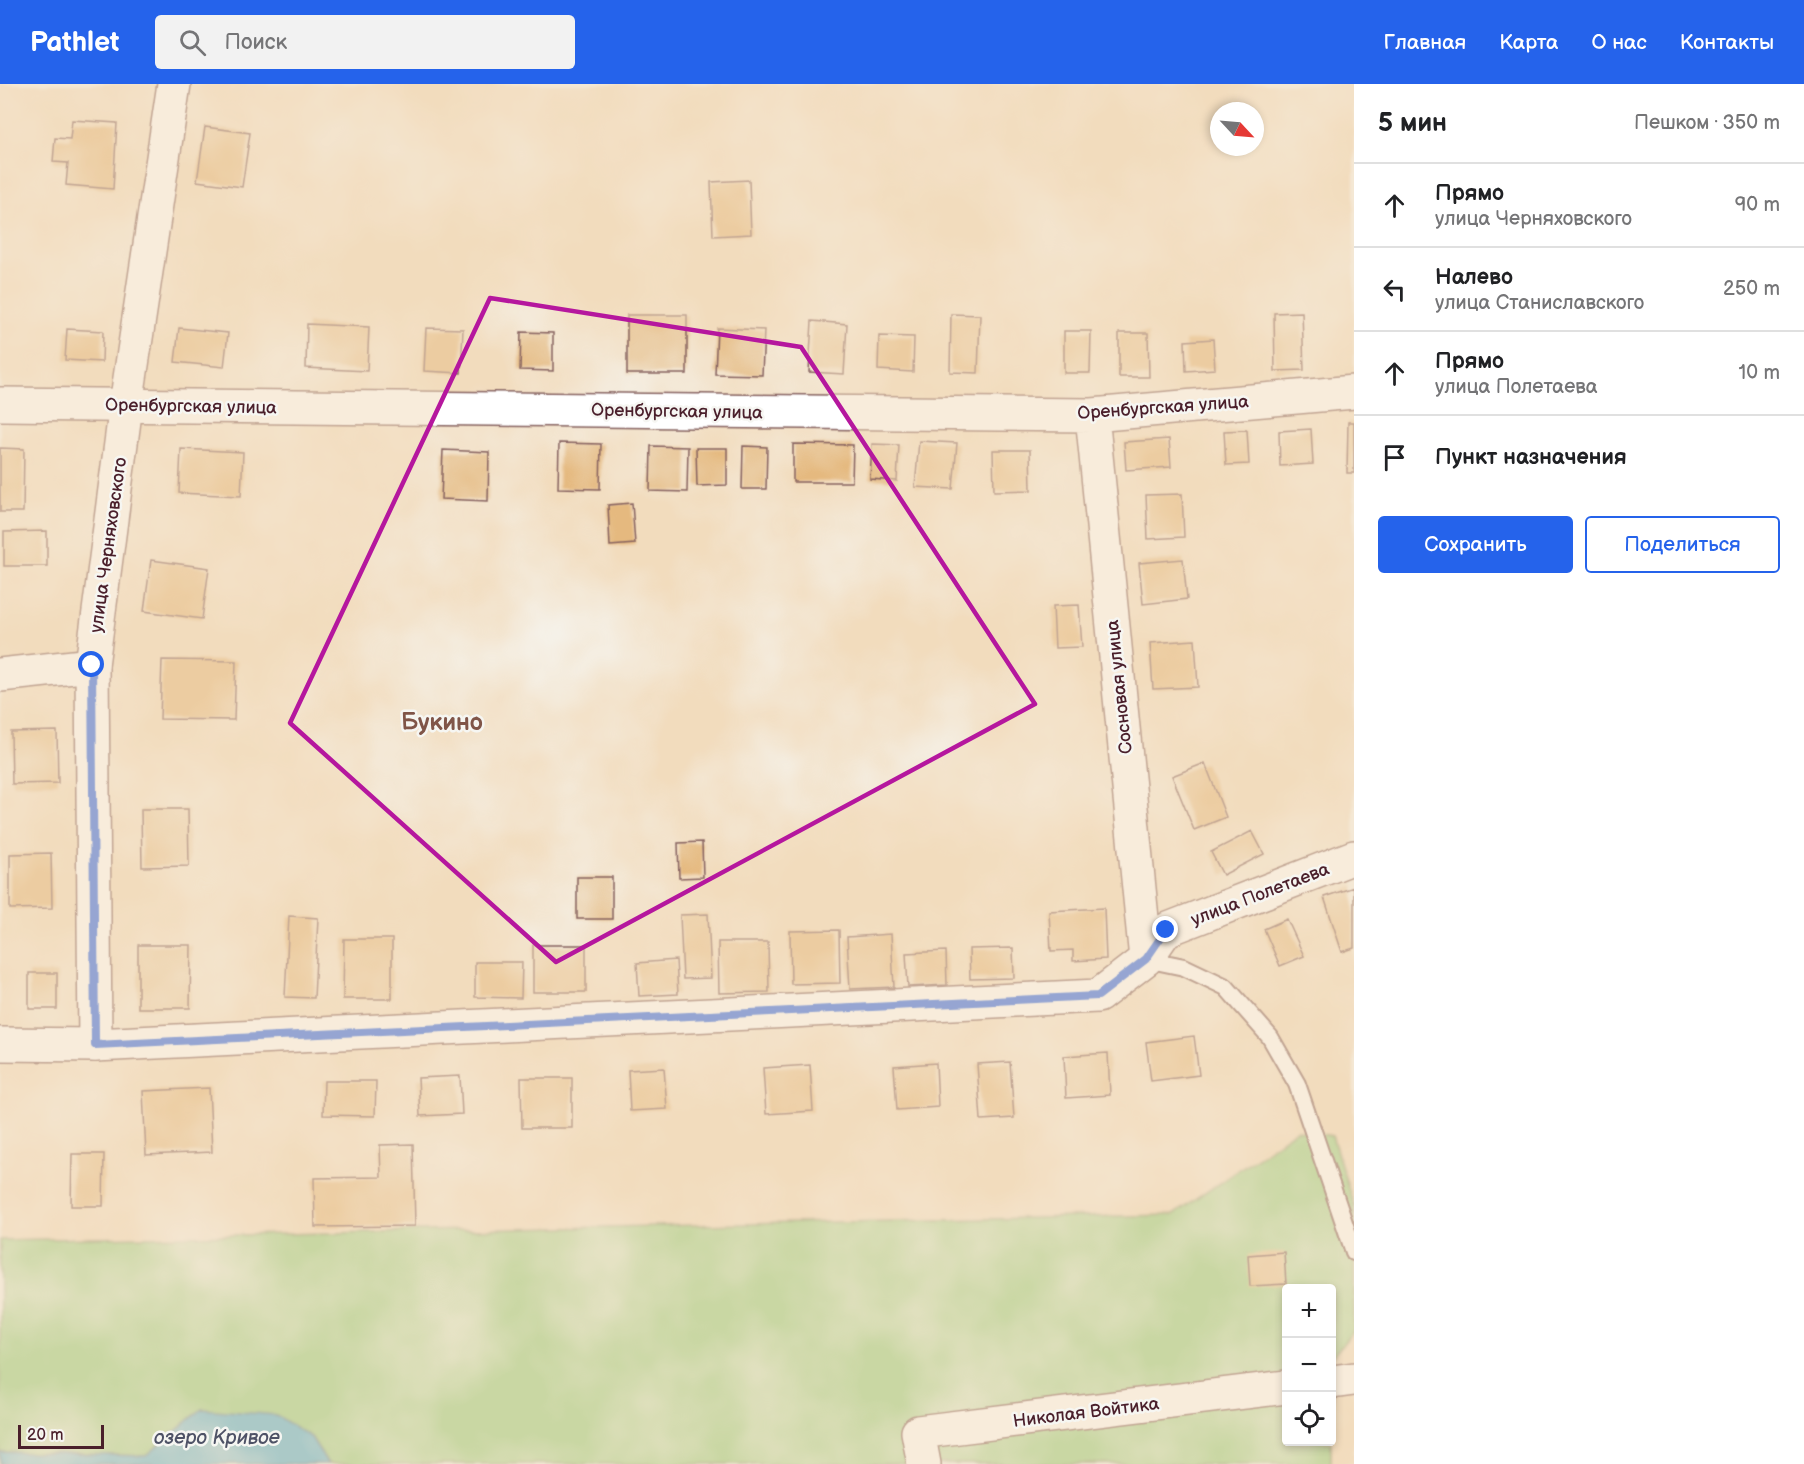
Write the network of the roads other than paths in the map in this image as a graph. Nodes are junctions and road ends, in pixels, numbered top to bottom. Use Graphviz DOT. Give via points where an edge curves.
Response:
graph roads {
  1 [pos="174,84"];
  2 [pos="1354,392"];
  3 [pos="0,404"];
  4 [pos="126,405"];
  5 [pos="1092,415"];
  6 [pos="92,665"];
  7 [pos="0,675"];
  8 [pos="1354,857"];
  9 [pos="1146,959"];
  10 [pos="0,1044"];
  11 [pos="95,1045"];
  12 [pos="1354,1252"];
  13 [pos="1354,1379"];
  14 [pos="1336,1381"];
  15 [pos="1282,1388"];
  16 [pos="924,1464"];
  1 -- 4 [label="street, улица Черняховского"];
  2 -- 5 [label="street, Оренбургская улица"];
  3 -- 4 [label="street, Оренбургская улица"];
  4 -- 5 [label="street, Оренбургская улица"];
  4 -- 6 [label="street, улица Черняховского"];
  5 -- 9 [label="street, Сосновая улица"];
  6 -- 7 [label="street"];
  6 -- 11 [label="street, улица Черняховского"];
  8 -- 9 [label="street, улица Полетаева" via="1166,930"];
  9 -- 11 [label="street, улица Полетаева" via="1098,996"];
  9 -- 12 [label="lane" via="1184,968 1226,987 1270,1037 1298,1084"];
  10 -- 11 [label="street, улица Полетаева"];
  13 -- 14 [label="street"];
  15 -- 16 [label="street, Николая Войтика" via="918,1432"];
}
